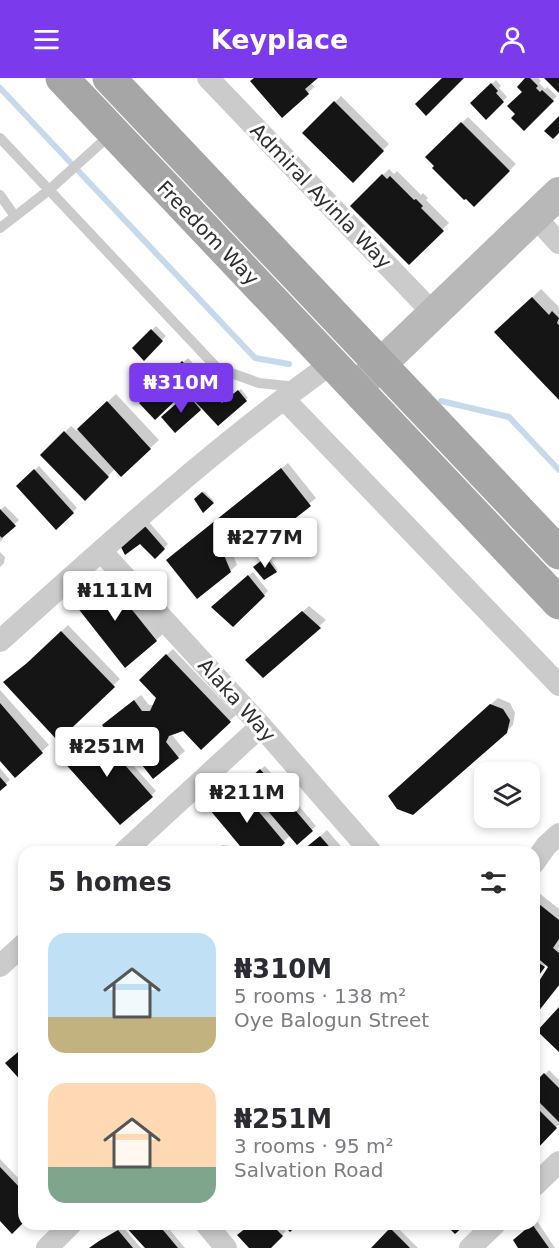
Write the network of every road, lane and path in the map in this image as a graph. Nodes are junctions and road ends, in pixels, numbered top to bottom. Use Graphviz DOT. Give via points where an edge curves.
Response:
graph roads {
  1 [pos="62,78"];
  2 [pos="109,78"];
  3 [pos="208,78"];
  4 [pos="0,138"];
  5 [pos="103,141"];
  6 [pos="49,190"];
  7 [pos="559,193"];
  8 [pos="0,195"];
  9 [pos="14,215"];
  10 [pos="535,217"];
  11 [pos="0,228"];
  12 [pos="559,243"];
  13 [pos="434,314"];
  14 [pos="332,363"];
  15 [pos="382,365"];
  16 [pos="355,388"];
  17 [pos="292,393"];
  18 [pos="101,551"];
  19 [pos="559,553"];
  20 [pos="559,603"];
  21 [pos="0,641"];
  22 [pos="559,685"];
  23 [pos="261,726"];
  24 [pos="559,834"];
  25 [pos="131,846"];
  26 [pos="366,846"];
  27 [pos="540,854"];
  28 [pos="18,950"];
  29 [pos="0,966"];
  30 [pos="559,1162"];
  31 [pos="540,1180"];
  32 [pos="65,1230"];
  33 [pos="211,1230"];
  34 [pos="489,1230"];
  35 [pos="46,1248"];
  36 [pos="226,1248"];
  37 [pos="470,1248"];
  1 -- 5 [label="main road, Freedom Way"];
  2 -- 15 [label="main road, Freedom Way"];
  3 -- 13 [label="street, Admiral Ayinla Way"];
  4 -- 6 [label="lane"];
  5 -- 6 [label="lane"];
  5 -- 14 [label="main road, Freedom Way"];
  6 -- 9 [label="lane"];
  6 -- 17 [label="lane" via="217,368"];
  7 -- 10 [label="street"];
  8 -- 9 [label="lane"];
  9 -- 11 [label="lane"];
  10 -- 12 [label="street"];
  10 -- 13 [label="street"];
  13 -- 15 [label="street"];
  14 -- 16 [label="main road, Freedom Way"];
  14 -- 17 [label="street"];
  15 -- 16 [label="street"];
  15 -- 19 [label="main road, Freedom Way"];
  16 -- 20 [label="main road, Freedom Way"];
  17 -- 18 [label="street"];
  17 -- 22 [label="street"];
  18 -- 21 [label="street"];
  18 -- 23 [label="street, Alaka Way"];
  23 -- 25 [label="street"];
  23 -- 26 [label="street, Alaka Way"];
  24 -- 27 [label="street"];
  28 -- 29 [label="street"];
  30 -- 31 [label="street"];
  32 -- 35 [label="street"];
  33 -- 36 [label="street"];
  34 -- 37 [label="street"];
}
